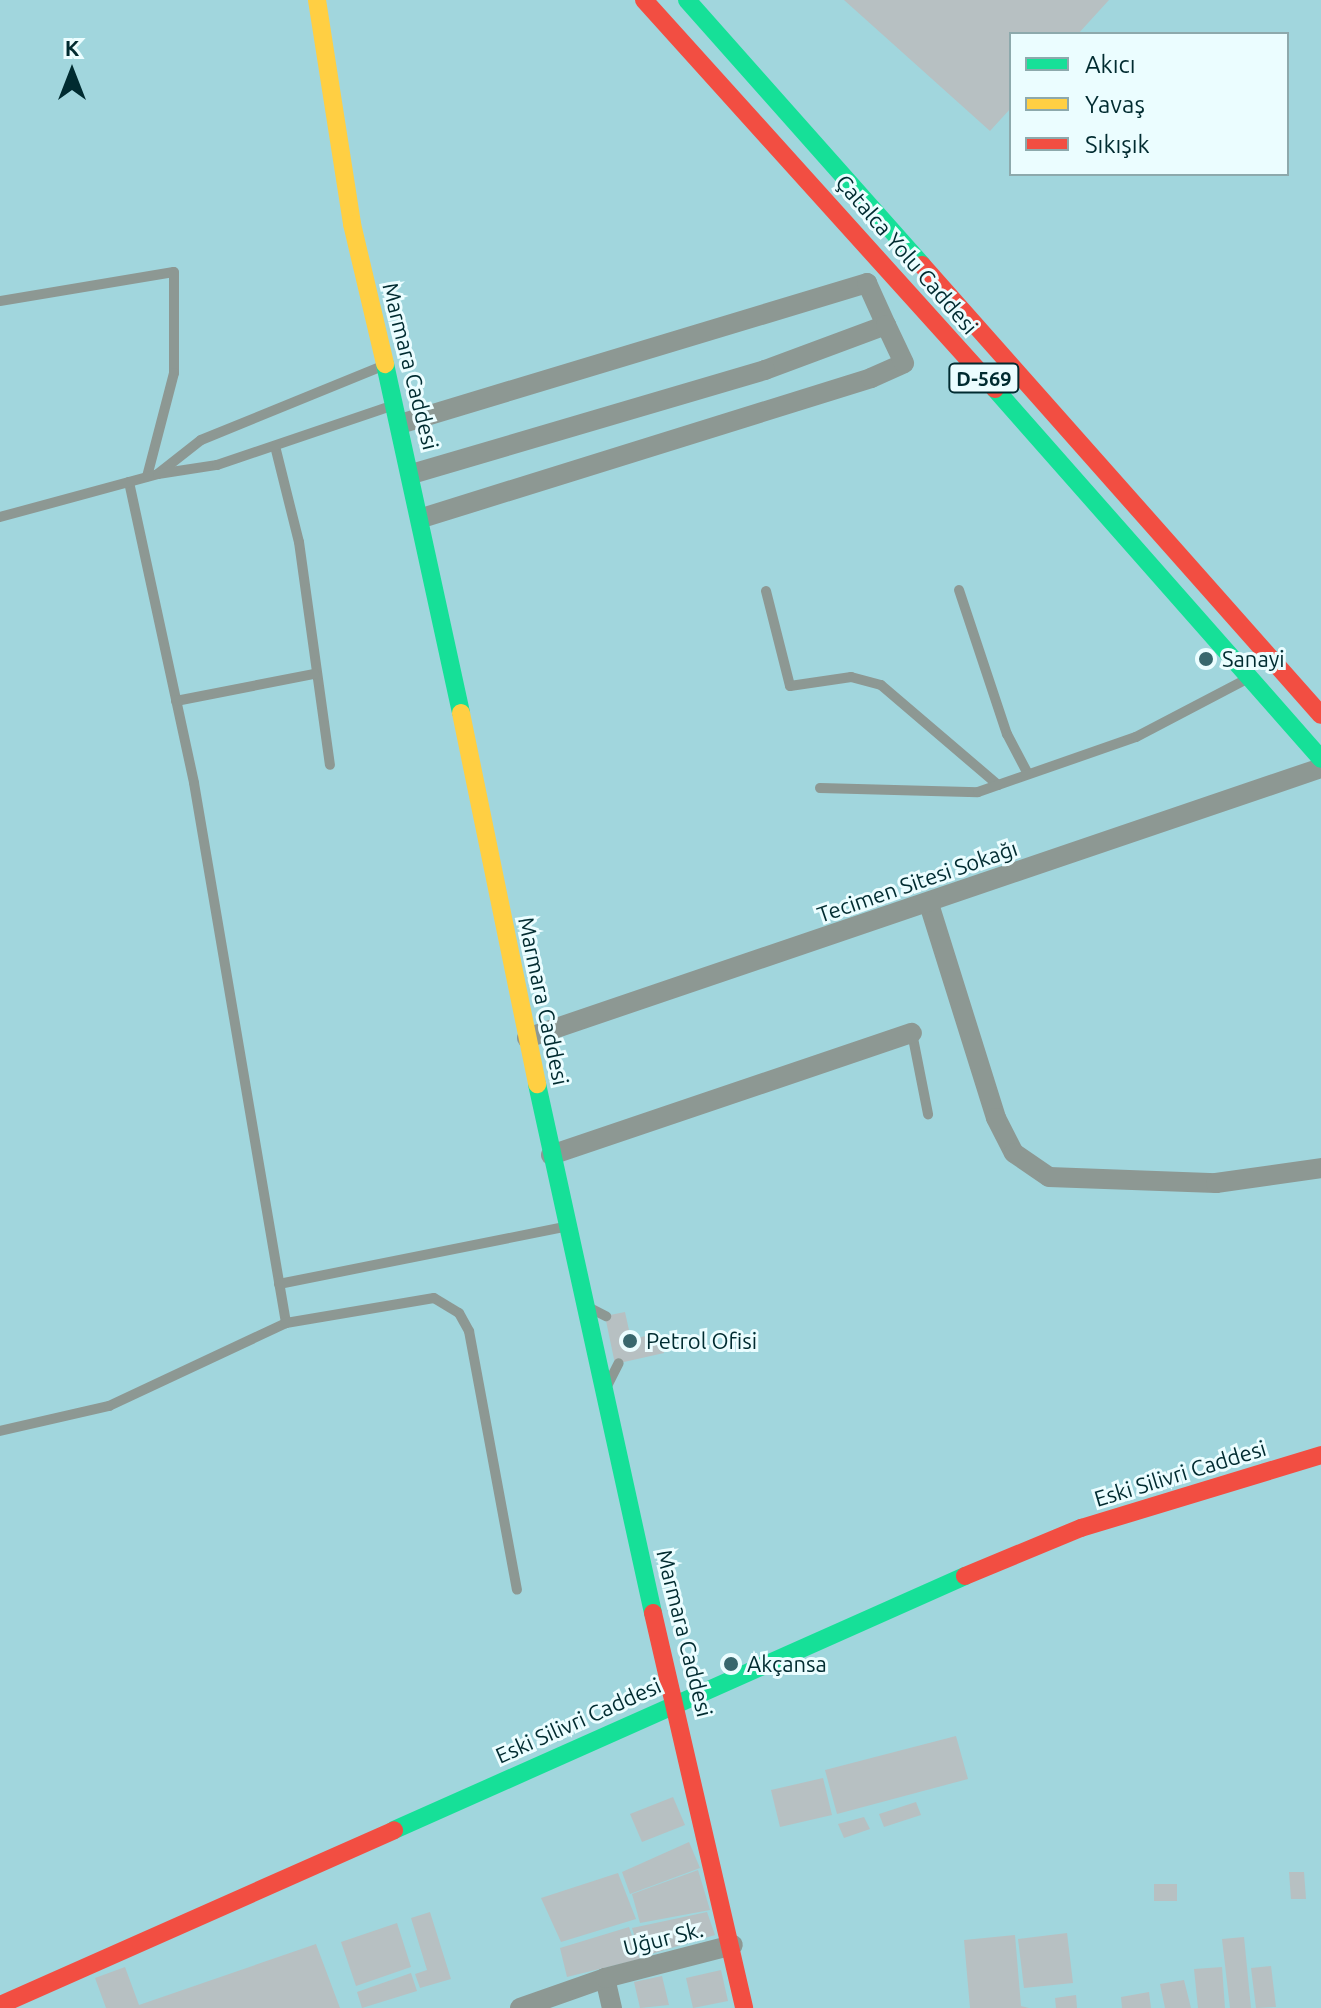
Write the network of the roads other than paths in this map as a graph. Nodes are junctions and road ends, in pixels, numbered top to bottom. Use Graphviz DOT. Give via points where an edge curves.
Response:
graph roads {
  1 [pos="317,0"];
  2 [pos="644,0"];
  3 [pos="687,0"];
  4 [pos="0,301"];
  5 [pos="886,325"];
  6 [pos="386,365"];
  7 [pos="398,414"];
  8 [pos="275,446"];
  9 [pos="412,474"];
  10 [pos="152,476"];
  11 [pos="129,482"];
  12 [pos="0,517"];
  13 [pos="422,518"];
  14 [pos="959,590"];
  15 [pos="766,591"];
  16 [pos="314,674"];
  17 [pos="1248,678"];
  18 [pos="176,701"];
  19 [pos="1321,715"];
  20 [pos="1321,759"];
  21 [pos="330,765"];
  22 [pos="1321,768"];
  23 [pos="1028,774"];
  24 [pos="998,785"];
  25 [pos="820,788"];
  26 [pos="929,904"];
  27 [pos="912,1033"];
  28 [pos="527,1038"];
  29 [pos="928,1114"];
  30 [pos="551,1155"];
  31 [pos="1321,1168"];
  32 [pos="566,1227"];
  33 [pos="279,1284"];
  34 [pos="582,1305"];
  35 [pos="606,1316"];
  36 [pos="286,1323"];
  37 [pos="619,1363"];
  38 [pos="602,1394"];
  39 [pos="0,1431"];
  40 [pos="1321,1455"];
  41 [pos="517,1590"];
  42 [pos="678,1702"];
  43 [pos="733,1945"];
  44 [pos="605,1978"];
  45 [pos="0,2005"];
  46 [pos="528,2007"];
  47 [pos="612,2008"];
  48 [pos="744,2008"];
  1 -- 6 [label="main road, Marmara Caddesi" via="352,224"];
  2 -- 17 [label="main road, Çatalca Yolu Caddesi / D-569" via="735,94"];
  3 -- 19 [label="main road, Çatalca Yolu Caddesi / D-569"];
  4 -- 10 [label="lane" via="174,272 174,373"];
  5 -- 7 [label="street" via="867,283"];
  5 -- 9 [label="street" via="765,370"];
  5 -- 13 [label="street" via="904,363 871,378"];
  6 -- 7 [label="main road, Marmara Caddesi"];
  6 -- 10 [label="lane" via="201,440"];
  7 -- 8 [label="lane"];
  7 -- 9 [label="main road, Marmara Caddesi"];
  8 -- 10 [label="lane" via="217,465"];
  8 -- 16 [label="lane" via="299,542"];
  9 -- 13 [label="main road, Marmara Caddesi"];
  10 -- 11 [label="lane"];
  11 -- 12 [label="lane"];
  11 -- 18 [label="lane"];
  13 -- 28 [label="main road, Marmara Caddesi"];
  14 -- 23 [label="lane" via="1007,734"];
  15 -- 24 [label="lane" via="790,686 851,677 881,685"];
  16 -- 18 [label="lane"];
  16 -- 21 [label="lane"];
  17 -- 20 [label="main road, Çatalca Yolu Caddesi / D-569"];
  17 -- 23 [label="lane" via="1136,737"];
  18 -- 33 [label="lane"];
  22 -- 26 [label="street, Tecimen Sitesi Sokağı"];
  23 -- 24 [label="lane"];
  24 -- 25 [label="lane" via="978,792"];
  26 -- 28 [label="street, Tecimen Sitesi Sokağı"];
  26 -- 31 [label="street" via="996,1118 1014,1153 1049,1177 1113,1184 1216,1183"];
  27 -- 29 [label="lane"];
  27 -- 30 [label="street"];
  28 -- 30 [label="main road, Marmara Caddesi"];
  30 -- 32 [label="main road, Marmara Caddesi"];
  32 -- 33 [label="lane"];
  32 -- 34 [label="main road, Marmara Caddesi"];
  33 -- 36 [label="lane"];
  34 -- 35 [label="lane"];
  34 -- 38 [label="main road, Marmara Caddesi"];
  36 -- 39 [label="lane" via="109,1406"];
  36 -- 41 [label="lane" via="415,1297 443,1301 459,1313 469,1331"];
  37 -- 38 [label="lane"];
  38 -- 42 [label="main road, Marmara Caddesi"];
  40 -- 42 [label="main road, Eski Silivri Caddesi" via="1081,1528"];
  42 -- 43 [label="main road, Marmara Caddesi"];
  42 -- 45 [label="main road, Eski Silivri Caddesi"];
  43 -- 44 [label="street, Uğur Sk."];
  43 -- 48 [label="main road, Marmara Caddesi"];
  44 -- 46 [label="street, Uğur Sk."];
  44 -- 47 [label="street"];
}
